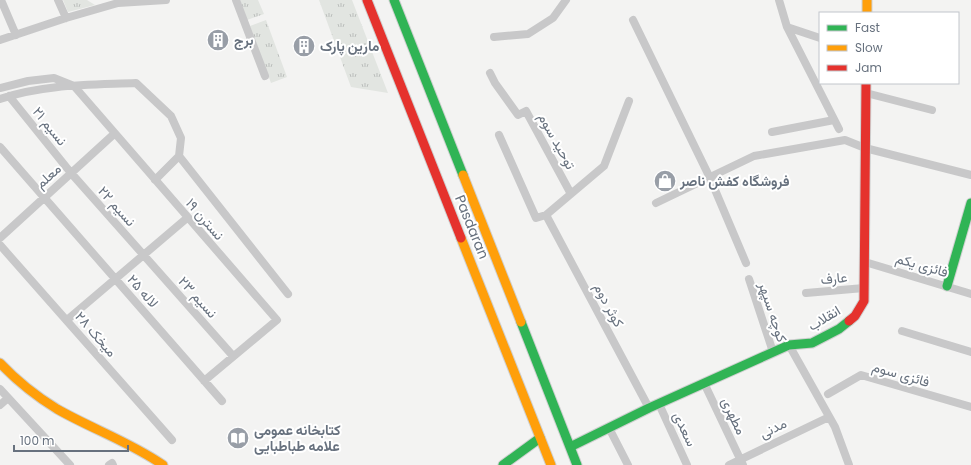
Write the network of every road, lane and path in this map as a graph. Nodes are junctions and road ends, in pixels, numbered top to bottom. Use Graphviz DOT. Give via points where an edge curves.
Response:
graph roads {
  1 [pos="1,0"];
  2 [pos="58,0"];
  3 [pos="166,0"];
  4 [pos="236,0"];
  5 [pos="367,0"];
  6 [pos="394,0"];
  7 [pos="566,0"];
  8 [pos="779,0"];
  9 [pos="867,0"];
  10 [pos="117,2"];
  11 [pos="867,12"];
  12 [pos="66,18"];
  13 [pos="632,20"];
  14 [pos="787,27"];
  15 [pos="16,35"];
  16 [pos="494,37"];
  17 [pos="819,38"];
  18 [pos="0,40"];
  19 [pos="490,73"];
  20 [pos="264,76"];
  21 [pos="866,84"];
  22 [pos="74,86"];
  23 [pos="0,88"];
  24 [pos="866,93"];
  25 [pos="9,96"];
  26 [pos="0,99"];
  27 [pos="629,101"];
  28 [pos="932,110"];
  29 [pos="834,120"];
  30 [pos="839,129"];
  31 [pos="772,132"];
  32 [pos="114,134"];
  33 [pos="499,135"];
  34 [pos="0,147"];
  35 [pos="865,148"];
  36 [pos="179,156"];
  37 [pos="71,173"];
  38 [pos="971,175"];
  39 [pos="710,178"];
  40 [pos="155,180"];
  41 [pos="572,194"];
  42 [pos="44,198"];
  43 [pos="656,203"];
  44 [pos="971,203"];
  45 [pos="546,215"];
  46 [pos="187,218"];
  47 [pos="0,238"];
  48 [pos="0,245"];
  49 [pos="143,255"];
  50 [pos="865,262"];
  51 [pos="746,263"];
  52 [pos="115,279"];
  53 [pos="749,279"];
  54 [pos="947,286"];
  55 [pos="864,288"];
  56 [pos="806,293"];
  57 [pos="288,294"];
  58 [pos="971,294"];
  59 [pos="67,320"];
  60 [pos="902,331"];
  61 [pos="788,345"];
  62 [pos="773,352"];
  63 [pos="971,352"];
  64 [pos="233,356"];
  65 [pos="0,362"];
  66 [pos="204,381"];
  67 [pos="704,383"];
  68 [pos="0,389"];
  69 [pos="828,394"];
  70 [pos="8,398"];
  71 [pos="222,401"];
  72 [pos="659,404"];
  73 [pos="0,405"];
  74 [pos="971,407"];
  75 [pos="649,408"];
  76 [pos="829,417"];
  77 [pos="609,428"];
  78 [pos="540,438"];
  79 [pos="172,440"];
  80 [pos="570,447"];
  81 [pos="741,462"];
  82 [pos="70,465"];
  83 [pos="110,465"];
  84 [pos="114,465"];
  85 [pos="163,465"];
  86 [pos="503,465"];
  87 [pos="551,465"];
  88 [pos="577,465"];
  89 [pos="628,465"];
  90 [pos="687,465"];
  91 [pos="729,465"];
  92 [pos="849,465"];
  1 -- 15 [label="street"];
  2 -- 12 [label="street"];
  3 -- 10 [label="street"];
  4 -- 20 [label="street"];
  5 -- 78 [label="main road, Pasdaran"];
  6 -- 80 [label="main road, Pasdaran"];
  7 -- 16 [label="street" via="553,18 528,34"];
  8 -- 14 [label="street"];
  9 -- 11 [label="main road"];
  10 -- 12 [label="street"];
  12 -- 15 [label="street"];
  13 -- 39 [label="street"];
  14 -- 17 [label="street"];
  14 -- 29 [label="street"];
  15 -- 18 [label="street"];
  19 -- 41 [label="street, توحید سوم" via="518,115 526,111"];
  21 -- 24 [label="main road, انقلاب"];
  22 -- 23 [label="street" via="54,78"];
  22 -- 25 [label="street" via="29,90"];
  22 -- 32 [label="street, نسترن ۱۹"];
  22 -- 36 [label="street" via="136,83 171,116 181,138"];
  24 -- 28 [label="street"];
  24 -- 35 [label="main road, انقلاب"];
  25 -- 26 [label="street"];
  25 -- 37 [label="street, نسیم ۲۱"];
  27 -- 41 [label="street" via="604,166"];
  29 -- 30 [label="street"];
  29 -- 31 [label="street"];
  32 -- 37 [label="street, معلم"];
  32 -- 40 [label="street, نسترن ۱۹"];
  33 -- 45 [label="street" via="536,218"];
  34 -- 42 [label="street, لاله ۲۵"];
  35 -- 38 [label="street"];
  35 -- 39 [label="street" via="844,140 754,156"];
  35 -- 50 [label="main road, انقلاب"];
  36 -- 40 [label="street"];
  36 -- 57 [label="street"];
  37 -- 42 [label="street, معلم"];
  37 -- 49 [label="street, نسیم ۲۲"];
  39 -- 43 [label="street"];
  39 -- 51 [label="street"];
  40 -- 46 [label="street, نسترن ۱۹"];
  41 -- 45 [label="street"];
  42 -- 47 [label="street, معلم"];
  42 -- 52 [label="street, لاله ۲۵"];
  44 -- 54 [label="main road"];
  45 -- 75 [label="street, کوثر دوم"];
  46 -- 49 [label="street"];
  46 -- 64 [label="street, نسترن ۱۹" via="277,320"];
  48 -- 59 [label="street, میخک ۲۸"];
  49 -- 52 [label="street"];
  49 -- 64 [label="street, نسیم ۲۳"];
  50 -- 54 [label="street, فائزی یکم"];
  50 -- 55 [label="main road, انقلاب"];
  52 -- 59 [label="street"];
  52 -- 66 [label="street, لاله ۲۵"];
  53 -- 62 [label="street, کوچه سپهر"];
  54 -- 58 [label="street, فائزی یکم"];
  55 -- 56 [label="street, عارف"];
  55 -- 61 [label="main road, انقلاب" via="864,300 855,316 839,329 812,343"];
  59 -- 79 [label="street, میخک ۲۸"];
  60 -- 63 [label="street"];
  61 -- 62 [label="main road, انقلاب"];
  61 -- 76 [label="street"];
  62 -- 67 [label="main road, انقلاب"];
  64 -- 66 [label="street"];
  65 -- 85 [label="main road" via="35,394 66,413 150,455"];
  66 -- 71 [label="street, لاله ۲۵"];
  67 -- 72 [label="main road, انقلاب"];
  67 -- 81 [label="street, مطهری"];
  68 -- 70 [label="street"];
  69 -- 74 [label="street, فائزی سوم" via="862,375"];
  70 -- 73 [label="street"];
  70 -- 82 [label="street"];
  72 -- 75 [label="main road, انقلاب"];
  72 -- 90 [label="street, سعدی"];
  75 -- 77 [label="main road, انقلاب"];
  76 -- 81 [label="street, مدنی"];
  76 -- 92 [label="street"];
  77 -- 80 [label="main road, انقلاب"];
  77 -- 89 [label="street"];
  78 -- 86 [label="main road"];
  78 -- 87 [label="main road, Pasdaran"];
  80 -- 88 [label="main road, Pasdaran"];
  81 -- 91 [label="street, مدنی"];
  83 -- 84 [label="street"];
}
